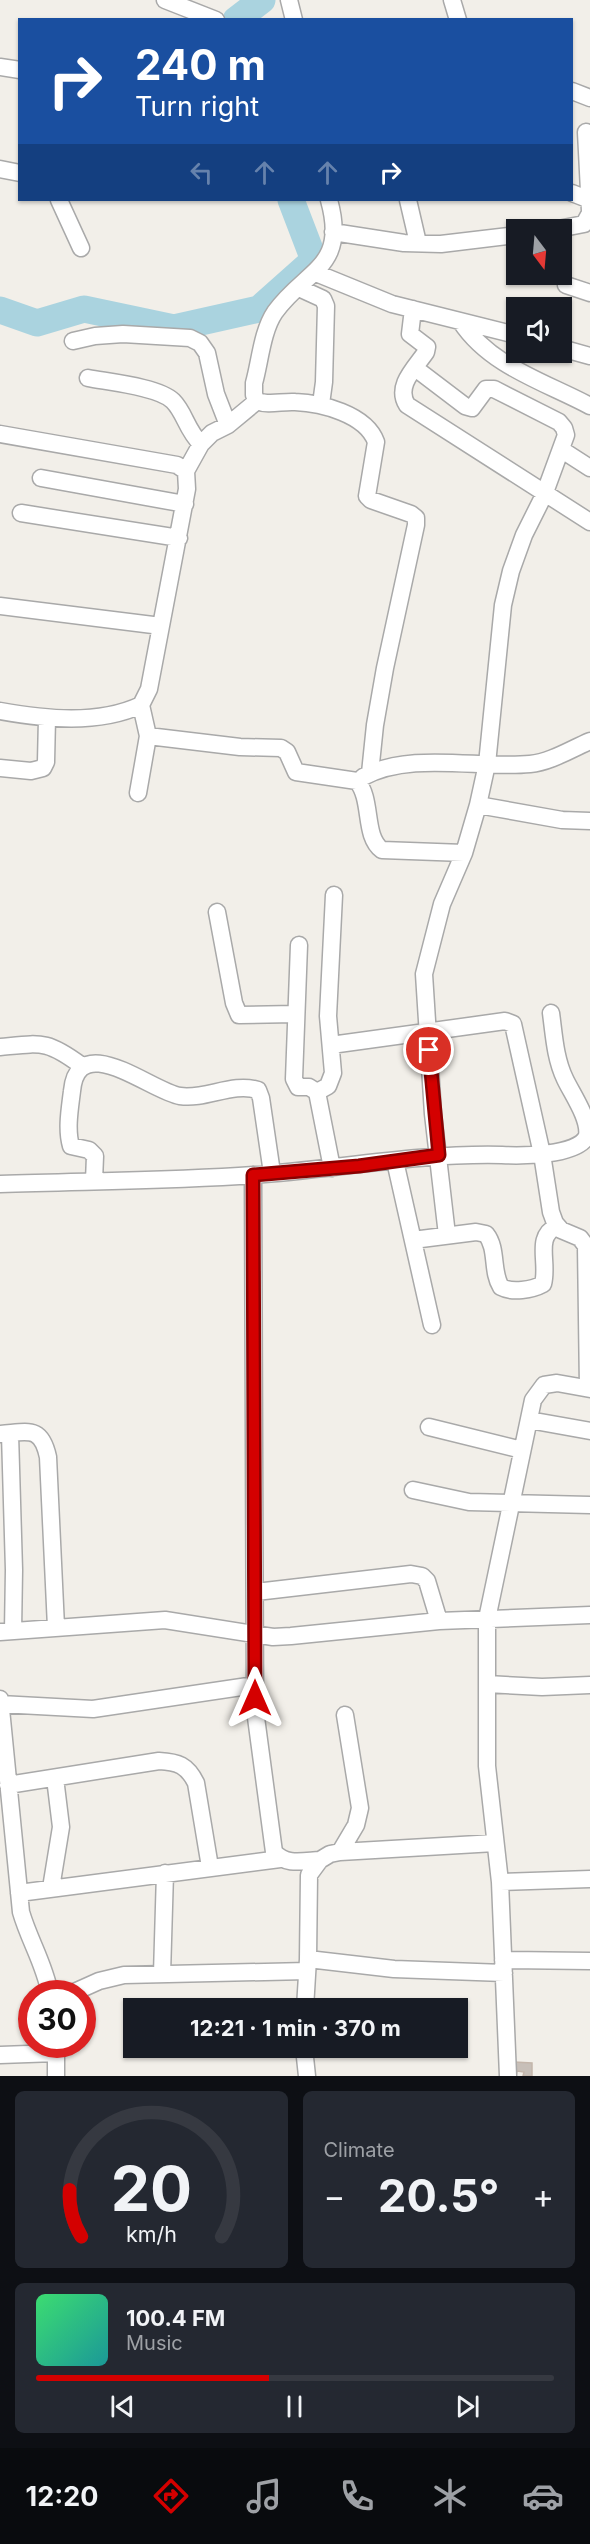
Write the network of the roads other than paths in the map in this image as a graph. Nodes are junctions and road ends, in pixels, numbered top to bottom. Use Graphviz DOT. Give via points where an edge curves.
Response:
graph roads {
  1 [pos="165,0"];
  2 [pos="289,0"];
  3 [pos="452,0"];
  4 [pos="211,18"];
  5 [pos="294,18"];
  6 [pos="457,18"];
  7 [pos="0,67"];
  8 [pos="18,70"];
  9 [pos="573,91"];
  10 [pos="590,98"];
  11 [pos="583,131"];
  12 [pos="0,169"];
  13 [pos="18,173"];
  14 [pos="573,193"];
  15 [pos="590,200"];
  16 [pos="59,201"];
  17 [pos="329,201"];
  18 [pos="408,201"];
  19 [pos="590,212"];
  20 [pos="572,226"];
  21 [pos="333,232"];
  22 [pos="506,236"];
  23 [pos="418,243"];
  24 [pos="81,248"];
  25 [pos="316,273"];
  26 [pos="566,285"];
  27 [pos="299,288"];
  28 [pos="590,293"];
  29 [pos="413,309"];
  30 [pos="461,321"];
  31 [pos="506,332"];
  32 [pos="73,341"];
  33 [pos="572,351"];
  34 [pos="590,356"];
  35 [pos="415,368"];
  36 [pos="88,378"];
  37 [pos="257,401"];
  38 [pos="321,404"];
  39 [pos="590,406"];
  40 [pos="228,425"];
  41 [pos="0,434"];
  42 [pos="201,444"];
  43 [pos="562,450"];
  44 [pos="590,468"];
  45 [pos="186,471"];
  46 [pos="41,478"];
  47 [pos="544,495"];
  48 [pos="185,504"];
  49 [pos="21,513"];
  50 [pos="590,522"];
  51 [pos="179,538"];
  52 [pos="0,606"];
  53 [pos="161,626"];
  54 [pos="141,705"];
  55 [pos="0,711"];
  56 [pos="46,717"];
  57 [pos="148,736"];
  58 [pos="590,741"];
  59 [pos="487,764"];
  60 [pos="0,768"];
  61 [pos="363,777"];
  62 [pos="138,793"];
  63 [pos="478,805"];
  64 [pos="590,821"];
  65 [pos="464,853"];
  66 [pos="334,895"];
  67 [pos="217,912"];
  68 [pos="299,945"];
  69 [pos="551,1013"];
  70 [pos="295,1014"];
  71 [pos="427,1032"];
  72 [pos="331,1045"];
  73 [pos="0,1047"];
  74 [pos="82,1066"];
  75 [pos="317,1092"];
  76 [pos="542,1154"];
  77 [pos="439,1155"];
  78 [pos="395,1161"];
  79 [pos="332,1168"];
  80 [pos="272,1173"];
  81 [pos="253,1175"];
  82 [pos="94,1181"];
  83 [pos="0,1184"];
  84 [pos="557,1226"];
  85 [pos="447,1235"];
  86 [pos="413,1240"];
  87 [pos="589,1304"];
  88 [pos="432,1325"];
  89 [pos="589,1388"];
  90 [pos="529,1420"];
  91 [pos="429,1427"];
  92 [pos="590,1431"];
  93 [pos="5,1434"];
  94 [pos="522,1450"];
  95 [pos="413,1490"];
  96 [pos="512,1501"];
  97 [pos="590,1505"];
  98 [pos="256,1592"];
  99 [pos="590,1615"];
  100 [pos="487,1619"];
  101 [pos="439,1621"];
  102 [pos="56,1627"];
  103 [pos="6,1631"];
  104 [pos="256,1634"];
  105 [pos="487,1684"];
  106 [pos="255,1685"];
  107 [pos="590,1685"];
  108 [pos="0,1699"];
  109 [pos="0,1704"];
  110 [pos="345,1715"];
  111 [pos="5,1778"];
  112 [pos="55,1778"];
  113 [pos="495,1843"];
  114 [pos="340,1852"];
  115 [pos="280,1859"];
  116 [pos="320,1860"];
  117 [pos="210,1867"];
  118 [pos="165,1873"];
  119 [pos="590,1879"];
  120 [pos="500,1882"];
  121 [pos="51,1888"];
  122 [pos="19,1893"];
  123 [pos="590,1961"];
  124 [pos="308,1965"];
  125 [pos="503,1966"];
  126 [pos="162,1974"];
  127 [pos="46,1980"];
  128 [pos="96,1982"];
  129 [pos="306,1998"];
  130 [pos="18,2053"];
  131 [pos="0,2055"];
  132 [pos="56,2058"];
  133 [pos="305,2058"];
  134 [pos="56,2076"];
  135 [pos="307,2076"];
  136 [pos="508,2076"];
  1 -- 4 [label="street"];
  2 -- 5 [label="street"];
  3 -- 6 [label="street"];
  7 -- 8 [label="street"];
  9 -- 10 [label="street"];
  11 -- 15 [label="street"];
  12 -- 13 [label="street"];
  14 -- 15 [label="street"];
  15 -- 19 [label="street"];
  16 -- 24 [label="street"];
  17 -- 21 [label="street"];
  18 -- 23 [label="street"];
  19 -- 20 [label="street" via="584,224"];
  21 -- 23 [label="street"];
  21 -- 25 [label="street" via="328,254"];
  22 -- 23 [label="street"];
  25 -- 27 [label="street"];
  25 -- 29 [label="street"];
  26 -- 28 [label="street"];
  27 -- 37 [label="street" via="274,314 270,324 254,383"];
  27 -- 38 [label="street" via="323,299 326,306"];
  29 -- 30 [label="street"];
  29 -- 35 [label="street" via="410,334 427,347"];
  30 -- 31 [label="street"];
  30 -- 39 [label="street" via="471,337 500,361"];
  32 -- 40 [label="street" via="123,334 190,338 200,343 207,353"];
  33 -- 34 [label="street"];
  35 -- 43 [label="street" via="465,406 472,408 486,389 494,388 559,422 566,435"];
  35 -- 47 [label="street" via="403,386 407,405"];
  36 -- 42 [label="street" via="172,399"];
  37 -- 38 [label="street"];
  37 -- 40 [label="street"];
  38 -- 61 [label="street" via="342,412 373,434 376,442 367,496 416,518"];
  40 -- 42 [label="street"];
  41 -- 45 [label="street" via="177,465"];
  42 -- 45 [label="street"];
  43 -- 44 [label="street"];
  43 -- 47 [label="street"];
  45 -- 48 [label="street"];
  46 -- 48 [label="street"];
  47 -- 50 [label="street"];
  47 -- 59 [label="street" via="524,535 503,605"];
  48 -- 51 [label="street"];
  49 -- 51 [label="street"];
  51 -- 53 [label="street"];
  52 -- 53 [label="street"];
  53 -- 54 [label="street" via="149,689"];
  54 -- 56 [label="street" via="124,712"];
  54 -- 57 [label="street"];
  55 -- 56 [label="street"];
  56 -- 60 [label="street" via="43,768"];
  57 -- 61 [label="street" via="281,748 296,772"];
  57 -- 62 [label="street"];
  58 -- 59 [label="street" via="531,764"];
  59 -- 61 [label="street" via="442,762 386,768"];
  59 -- 63 [label="street"];
  61 -- 65 [label="street" via="373,840 382,850"];
  63 -- 64 [label="street"];
  63 -- 65 [label="street"];
  65 -- 71 [label="street" via="430,944 424,974"];
  66 -- 72 [label="street" via="328,988"];
  67 -- 70 [label="street" via="239,1015"];
  68 -- 70 [label="street"];
  69 -- 76 [label="street" via="559,1063 584,1112 588,1136 582,1144"];
  70 -- 75 [label="street" via="294,1078 298,1087"];
  71 -- 72 [label="street"];
  71 -- 76 [label="street" via="506,1021 513,1024"];
  71 -- 77 [label="street"];
  72 -- 75 [label="street" via="332,1081"];
  73 -- 74 [label="street" via="46,1044"];
  74 -- 80 [label="street" via="115,1068 180,1096 241,1088 258,1090"];
  74 -- 82 [label="street" via="75,1072 72,1084 70,1142 75,1148 93,1152"];
  75 -- 79 [label="street"];
  76 -- 77 [label="street"];
  76 -- 84 [label="street" via="551,1212"];
  77 -- 78 [label="street"];
  77 -- 85 [label="street"];
  78 -- 79 [label="street"];
  78 -- 86 [label="street"];
  79 -- 80 [label="street"];
  80 -- 81 [label="street"];
  81 -- 82 [label="street"];
  81 -- 98 [label="street"];
  82 -- 83 [label="street"];
  84 -- 85 [label="street" via="546,1232 544,1238 543,1284 513,1290 501,1287 496,1280 491,1240 486,1234"];
  84 -- 87 [label="street" via="580,1238 586,1246"];
  85 -- 86 [label="street"];
  86 -- 88 [label="street"];
  87 -- 89 [label="street"];
  89 -- 90 [label="street" via="544,1385 533,1400"];
  90 -- 92 [label="street"];
  90 -- 94 [label="street"];
  91 -- 94 [label="street"];
  93 -- 102 [label="street" via="30,1432 45,1443"];
  93 -- 103 [label="street" via="14,1570"];
  94 -- 96 [label="street"];
  95 -- 96 [label="street" via="469,1502"];
  96 -- 97 [label="street"];
  96 -- 100 [label="street"];
  98 -- 101 [label="street" via="411,1574 427,1581"];
  98 -- 104 [label="street"];
  99 -- 100 [label="street"];
  100 -- 101 [label="street"];
  100 -- 105 [label="street"];
  101 -- 104 [label="street" via="291,1636"];
  102 -- 103 [label="street"];
  102 -- 104 [label="street" via="165,1620"];
  104 -- 106 [label="street"];
  105 -- 107 [label="street"];
  105 -- 113 [label="street" via="487,1766"];
  106 -- 109 [label="street" via="93,1709"];
  106 -- 115 [label="street" via="271,1844"];
  108 -- 109 [label="street"];
  109 -- 111 [label="street"];
  110 -- 114 [label="street" via="360,1808 356,1825"];
  111 -- 112 [label="street"];
  111 -- 122 [label="street"];
  112 -- 117 [label="street" via="159,1761 182,1765 190,1770 196,1783"];
  112 -- 121 [label="street" via="61,1827"];
  113 -- 114 [label="street"];
  113 -- 120 [label="street"];
  114 -- 116 [label="street"];
  115 -- 116 [label="street"];
  115 -- 117 [label="street"];
  116 -- 124 [label="street" via="309,1875"];
  117 -- 118 [label="street"];
  118 -- 121 [label="street"];
  118 -- 126 [label="street"];
  119 -- 120 [label="street"];
  120 -- 125 [label="street"];
  121 -- 122 [label="street"];
  122 -- 127 [label="street" via="27,1933"];
  123 -- 125 [label="street"];
  124 -- 125 [label="street"];
  124 -- 126 [label="street"];
  124 -- 129 [label="street"];
  125 -- 136 [label="street"];
  126 -- 128 [label="street" via="111,1977"];
  130 -- 131 [label="street"];
  132 -- 134 [label="street"];
  133 -- 135 [label="street"];
}
